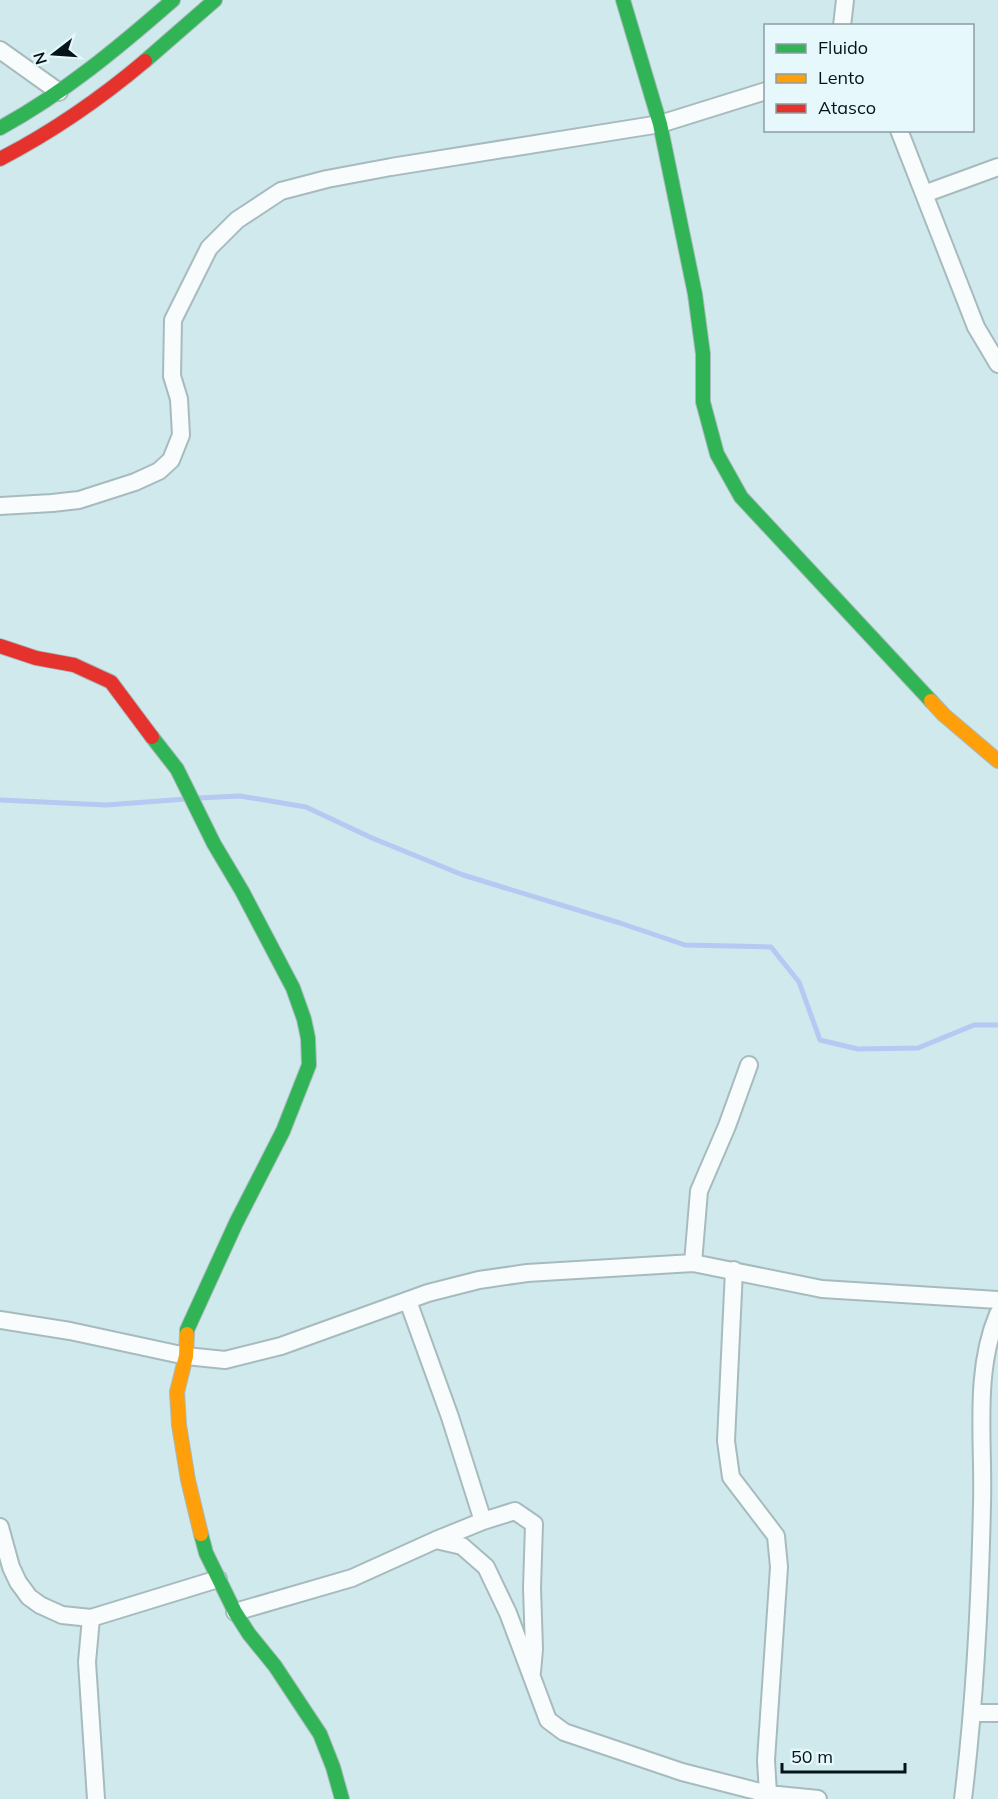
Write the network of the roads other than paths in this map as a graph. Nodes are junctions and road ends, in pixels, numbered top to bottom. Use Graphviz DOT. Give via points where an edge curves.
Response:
graph roads {
  1 [pos="173,0"];
  2 [pos="215,0"];
  3 [pos="623,0"];
  4 [pos="845,0"];
  5 [pos="842,24"];
  6 [pos="0,50"];
  7 [pos="764,91"];
  8 [pos="59,92"];
  9 [pos="660,124"];
  10 [pos="0,128"];
  11 [pos="900,132"];
  12 [pos="0,159"];
  13 [pos="998,167"];
  14 [pos="924,194"];
  15 [pos="998,364"];
  16 [pos="0,506"];
  17 [pos="0,646"];
  18 [pos="997,759"];
  19 [pos="749,1065"];
  20 [pos="693,1263"];
  21 [pos="734,1270"];
  22 [pos="998,1300"];
  23 [pos="408,1301"];
  24 [pos="998,1314"];
  25 [pos="0,1320"];
  26 [pos="186,1356"];
  27 [pos="483,1521"];
  28 [pos="0,1527"];
  29 [pos="436,1540"];
  30 [pos="218,1579"];
  31 [pos="235,1612"];
  32 [pos="91,1618"];
  33 [pos="532,1680"];
  34 [pos="973,1713"];
  35 [pos="998,1713"];
  36 [pos="768,1794"];
  37 [pos="96,1799"];
  38 [pos="342,1799"];
  39 [pos="818,1799"];
  40 [pos="963,1799"];
  1 -- 8 [label="street"];
  2 -- 12 [label="street" via="106,93 34,142"];
  3 -- 9 [label="street"];
  4 -- 5 [label="street"];
  6 -- 8 [label="street"];
  7 -- 9 [label="street"];
  8 -- 10 [label="street"];
  9 -- 16 [label="street" via="391,167 281,191 237,220 209,248 173,320 172,376 179,399 181,435 171,459 159,471 135,482 79,500"];
  9 -- 18 [label="street" via="695,294 703,354 703,402 717,454 741,497 944,715"];
  11 -- 14 [label="street"];
  13 -- 14 [label="street"];
  14 -- 15 [label="street" via="976,327"];
  17 -- 26 [label="street" via="74,665 111,682 177,769 293,988 308,1038 309,1065 283,1131 187,1330"];
  19 -- 20 [label="street" via="699,1191"];
  20 -- 21 [label="street"];
  20 -- 23 [label="street" via="527,1273 479,1280"];
  21 -- 22 [label="street" via="822,1289"];
  21 -- 36 [label="street" via="726,1441 731,1477 776,1536 779,1567 766,1760"];
  23 -- 26 [label="street" via="281,1346 225,1359"];
  23 -- 27 [label="street"];
  24 -- 34 [label="street" via="986,1352 982,1405"];
  25 -- 26 [label="street"];
  26 -- 30 [label="street" via="177,1392 179,1425 206,1553"];
  27 -- 29 [label="street"];
  27 -- 33 [label="street" via="515,1511 534,1524"];
  28 -- 32 [label="street" via="11,1567 29,1597 62,1615"];
  29 -- 31 [label="street" via="352,1578"];
  29 -- 33 [label="street" via="462,1546 486,1567 508,1613"];
  30 -- 31 [label="street"];
  30 -- 32 [label="street"];
  31 -- 38 [label="street" via="320,1734"];
  32 -- 37 [label="street" via="87,1662"];
  33 -- 36 [label="street" via="548,1720 564,1732 681,1772"];
  34 -- 35 [label="street"];
  34 -- 40 [label="street"];
  36 -- 39 [label="street"];
}
